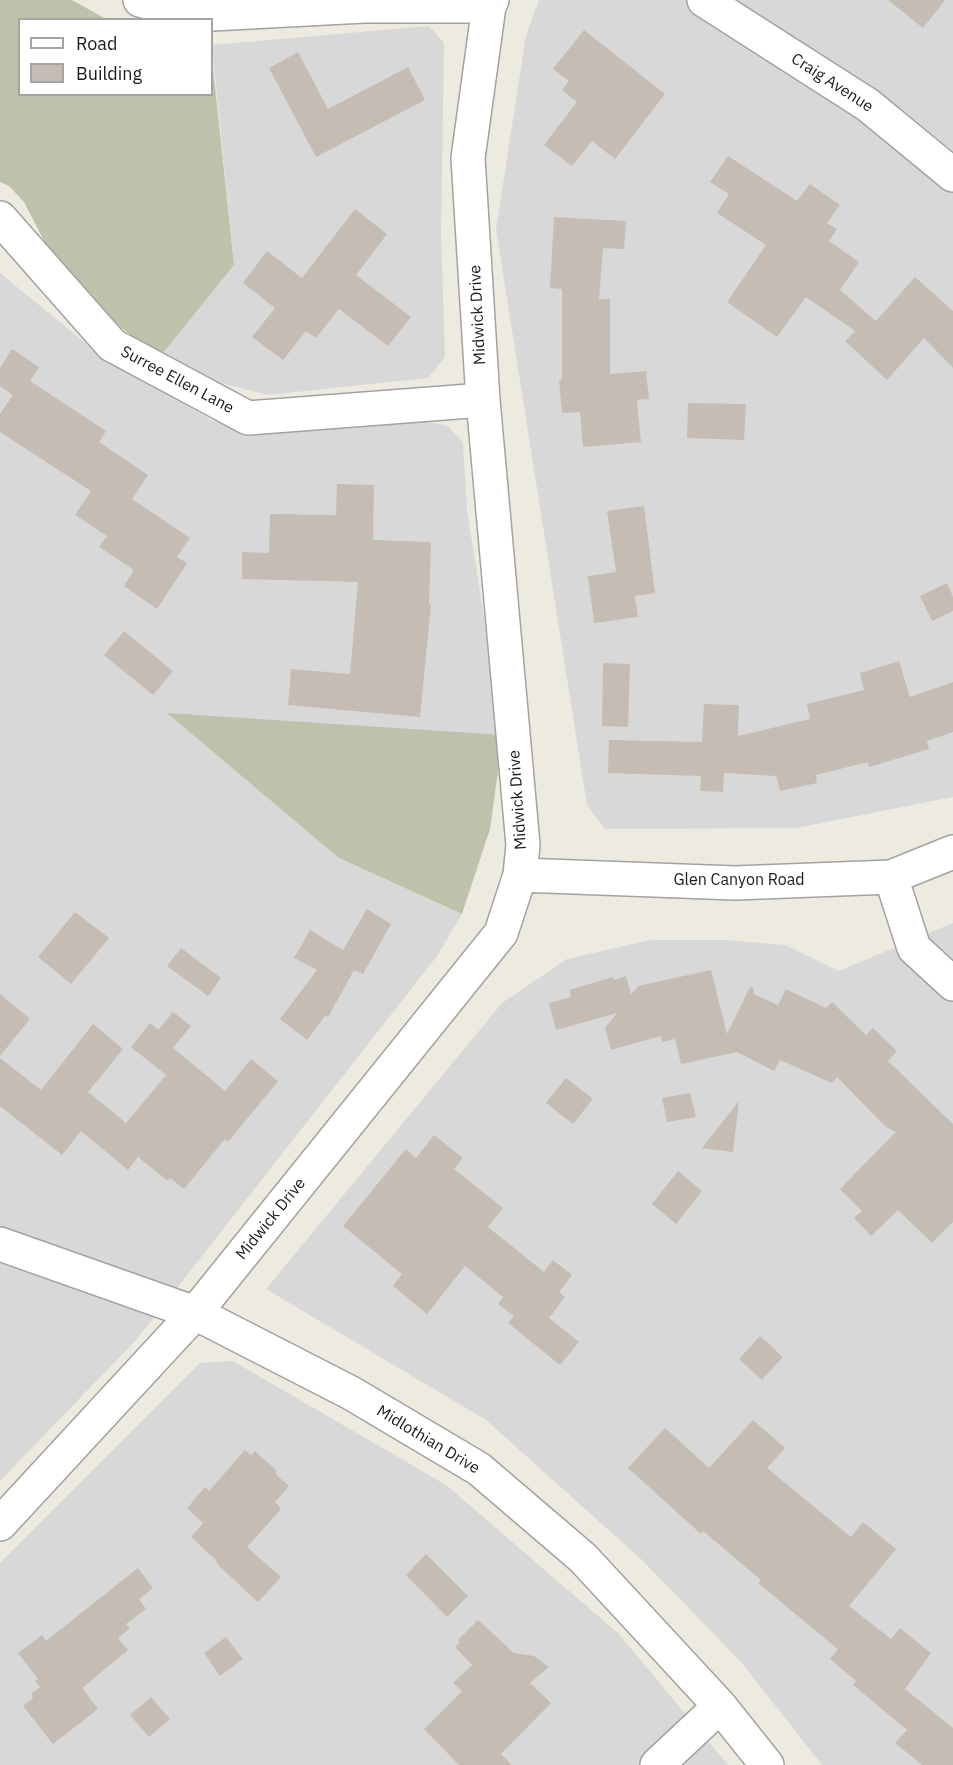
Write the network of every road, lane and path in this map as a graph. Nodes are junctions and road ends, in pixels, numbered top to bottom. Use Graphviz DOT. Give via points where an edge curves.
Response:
graph roads {
  1 [pos="140,0"];
  2 [pos="704,0"];
  3 [pos="490,3"];
  4 [pos="953,175"];
  5 [pos="0,218"];
  6 [pos="483,400"];
  7 [pos="953,852"];
  8 [pos="520,875"];
  9 [pos="891,877"];
  10 [pos="953,984"];
  11 [pos="0,1244"];
  12 [pos="195,1313"];
  13 [pos="0,1524"];
  14 [pos="720,1706"];
  15 [pos="657,1765"];
  16 [pos="767,1765"];
  1 -- 3 [label="street" via="194,15"];
  2 -- 4 [label="street, Craig Avenue" via="868,105"];
  3 -- 6 [label="street, Midwick Drive" via="468,158"];
  5 -- 6 [label="street, Surree Ellen Lane" via="112,345 248,418"];
  6 -- 8 [label="street, Midwick Drive" via="523,846"];
  7 -- 9 [label="street, Glen Canyon Road"];
  8 -- 9 [label="street, Glen Canyon Road" via="735,883"];
  8 -- 12 [label="street, Midwick Drive" via="501,933"];
  9 -- 10 [label="street" via="914,948"];
  11 -- 12 [label="street, Midlothian Drive"];
  12 -- 13 [label="street, Midwick Drive"];
  12 -- 14 [label="street, Midlothian Drive" via="351,1393 479,1469 583,1557"];
  14 -- 15 [label="street"];
  14 -- 16 [label="street, Midlothian Drive"];
}
